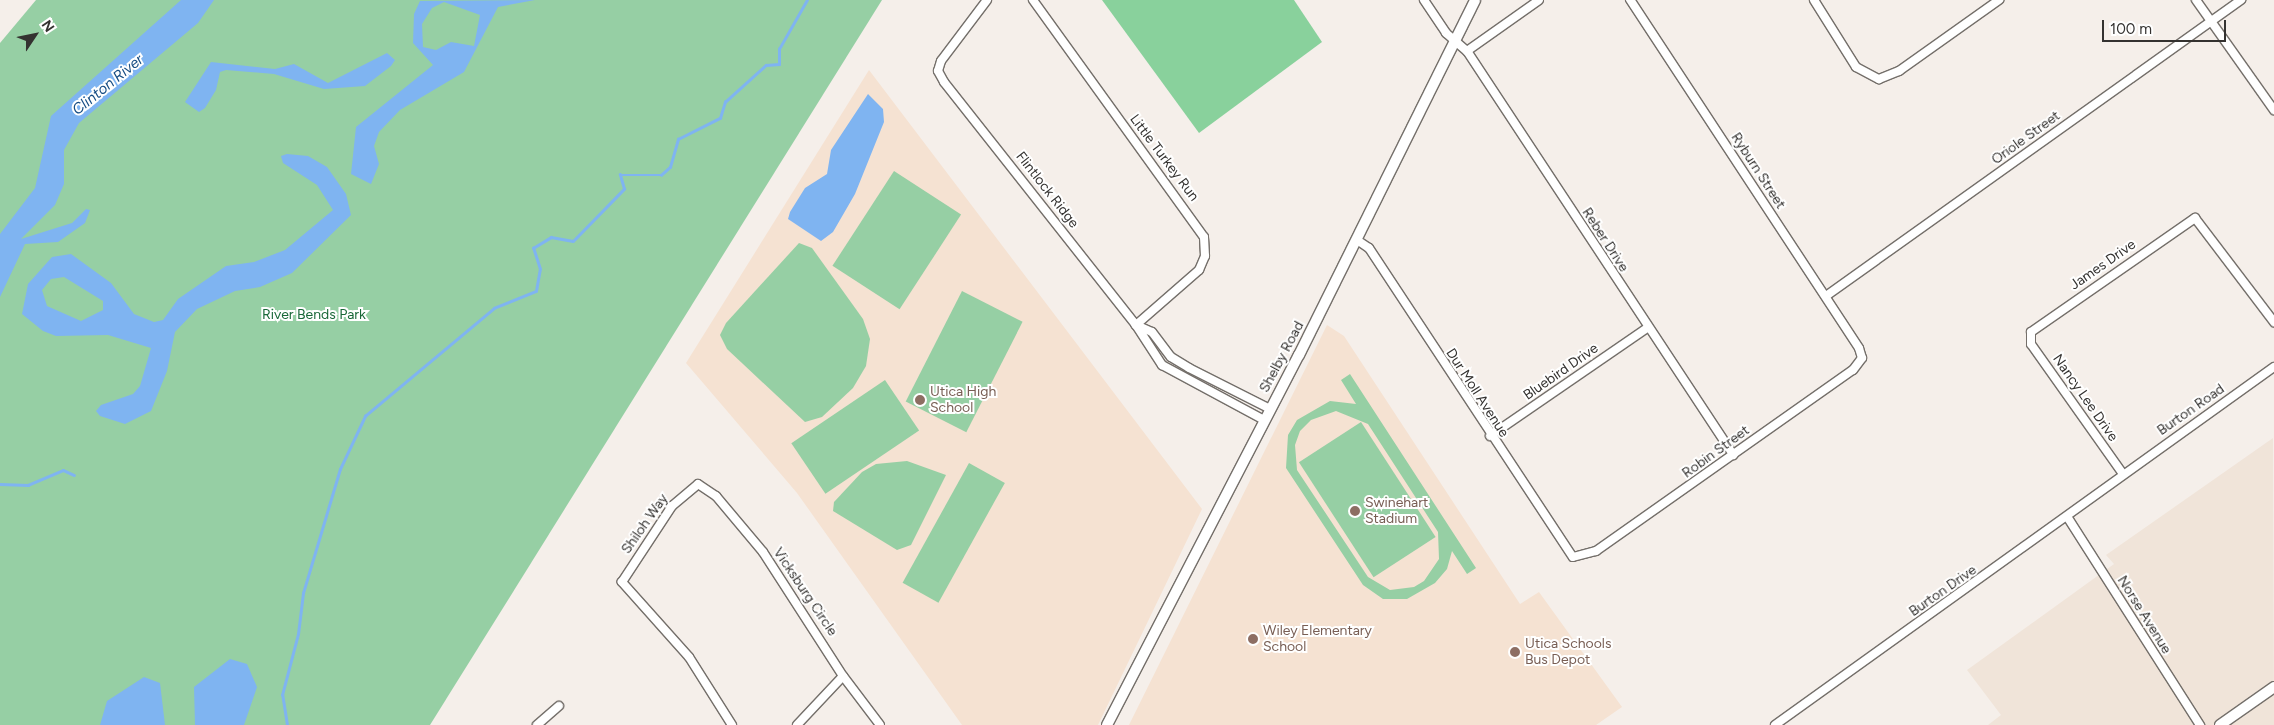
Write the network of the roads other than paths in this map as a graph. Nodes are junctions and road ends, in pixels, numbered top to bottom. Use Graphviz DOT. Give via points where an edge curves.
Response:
graph roads {
  1 [pos="986,0"];
  2 [pos="1033,0"];
  3 [pos="1424,0"];
  4 [pos="1475,0"];
  5 [pos="1539,0"];
  6 [pos="1630,0"];
  7 [pos="1814,0"];
  8 [pos="1999,0"];
  9 [pos="2196,0"];
  10 [pos="2241,0"];
  11 [pos="2211,21"];
  12 [pos="1455,40"];
  13 [pos="1467,51"];
  14 [pos="2274,110"];
  15 [pos="1357,240"];
  16 [pos="1826,296"];
  17 [pos="2274,322"];
  18 [pos="1136,325"];
  19 [pos="1646,328"];
  20 [pos="2029,336"];
  21 [pos="1862,358"];
  22 [pos="2274,367"];
  23 [pos="1194,371"];
  24 [pos="1188,382"];
  25 [pos="1270,409"];
  26 [pos="1264,420"];
  27 [pos="1490,436"];
  28 [pos="1733,455"];
  29 [pos="2123,474"];
  30 [pos="698,484"];
  31 [pos="2068,518"];
  32 [pos="1578,558"];
  33 [pos="843,676"];
  34 [pos="2274,686"];
  35 [pos="559,706"];
  36 [pos="537,725"];
  37 [pos="732,725"];
  38 [pos="797,725"];
  39 [pos="880,725"];
  40 [pos="1107,725"];
  41 [pos="1774,725"];
  42 [pos="2200,725"];
  43 [pos="2220,725"];
  1 -- 18 [label="street, Flintlock Ridge" via="957,45 941,61 938,71"];
  2 -- 18 [label="street, Little Turkey Run" via="1204,237 1205,256 1199,270"];
  3 -- 12 [label="street, Reber Drive"];
  4 -- 12 [label="street, Shelby Road"];
  5 -- 13 [label="street"];
  6 -- 16 [label="street, Ryburn Street"];
  7 -- 8 [label="street" via="1856,67 1874,78 1899,71"];
  9 -- 11 [label="street"];
  10 -- 11 [label="street, Oriole Street"];
  11 -- 14 [label="street"];
  11 -- 16 [label="street, Oriole Street"];
  12 -- 13 [label="street, Reber Drive"];
  12 -- 15 [label="street, Shelby Road"];
  13 -- 19 [label="street, Reber Drive"];
  15 -- 25 [label="street, Shelby Road"];
  15 -- 27 [label="street, Dur Moll Avenue" via="1369,248"];
  16 -- 21 [label="street, Ryburn Street"];
  17 -- 20 [label="street, James Drive" via="2195,218"];
  18 -- 23 [label="street, Flintlock Ridge" via="1152,332 1171,356"];
  18 -- 24 [label="street, Flintlock Ridge" via="1162,365"];
  19 -- 27 [label="street, Bluebird Drive"];
  19 -- 28 [label="street, Reber Drive"];
  20 -- 29 [label="street, Nancy Lee Drive"];
  21 -- 28 [label="street, Robin Street" via="1853,370"];
  22 -- 29 [label="street, Burton Road"];
  23 -- 24 [label="street"];
  23 -- 25 [label="street, Flintlock Ridge"];
  24 -- 26 [label="street, Flintlock Ridge"];
  25 -- 26 [label="street, Shelby Road"];
  26 -- 40 [label="street, Shelby Road"];
  27 -- 32 [label="street, Dur Moll Avenue" via="1568,553"];
  28 -- 32 [label="street, Robin Street" via="1596,552"];
  29 -- 31 [label="street, Burton Drive"];
  30 -- 33 [label="street, Vicksburg Circle" via="710,490 753,538"];
  30 -- 37 [label="street, Shiloh Way" via="672,506 626,572 623,586 689,657"];
  31 -- 41 [label="street, Burton Drive"];
  31 -- 42 [label="street, Norse Avenue"];
  33 -- 38 [label="street"];
  33 -- 39 [label="street, Vicksburg Circle"];
  34 -- 43 [label="street"];
  35 -- 36 [label="street"];
}
